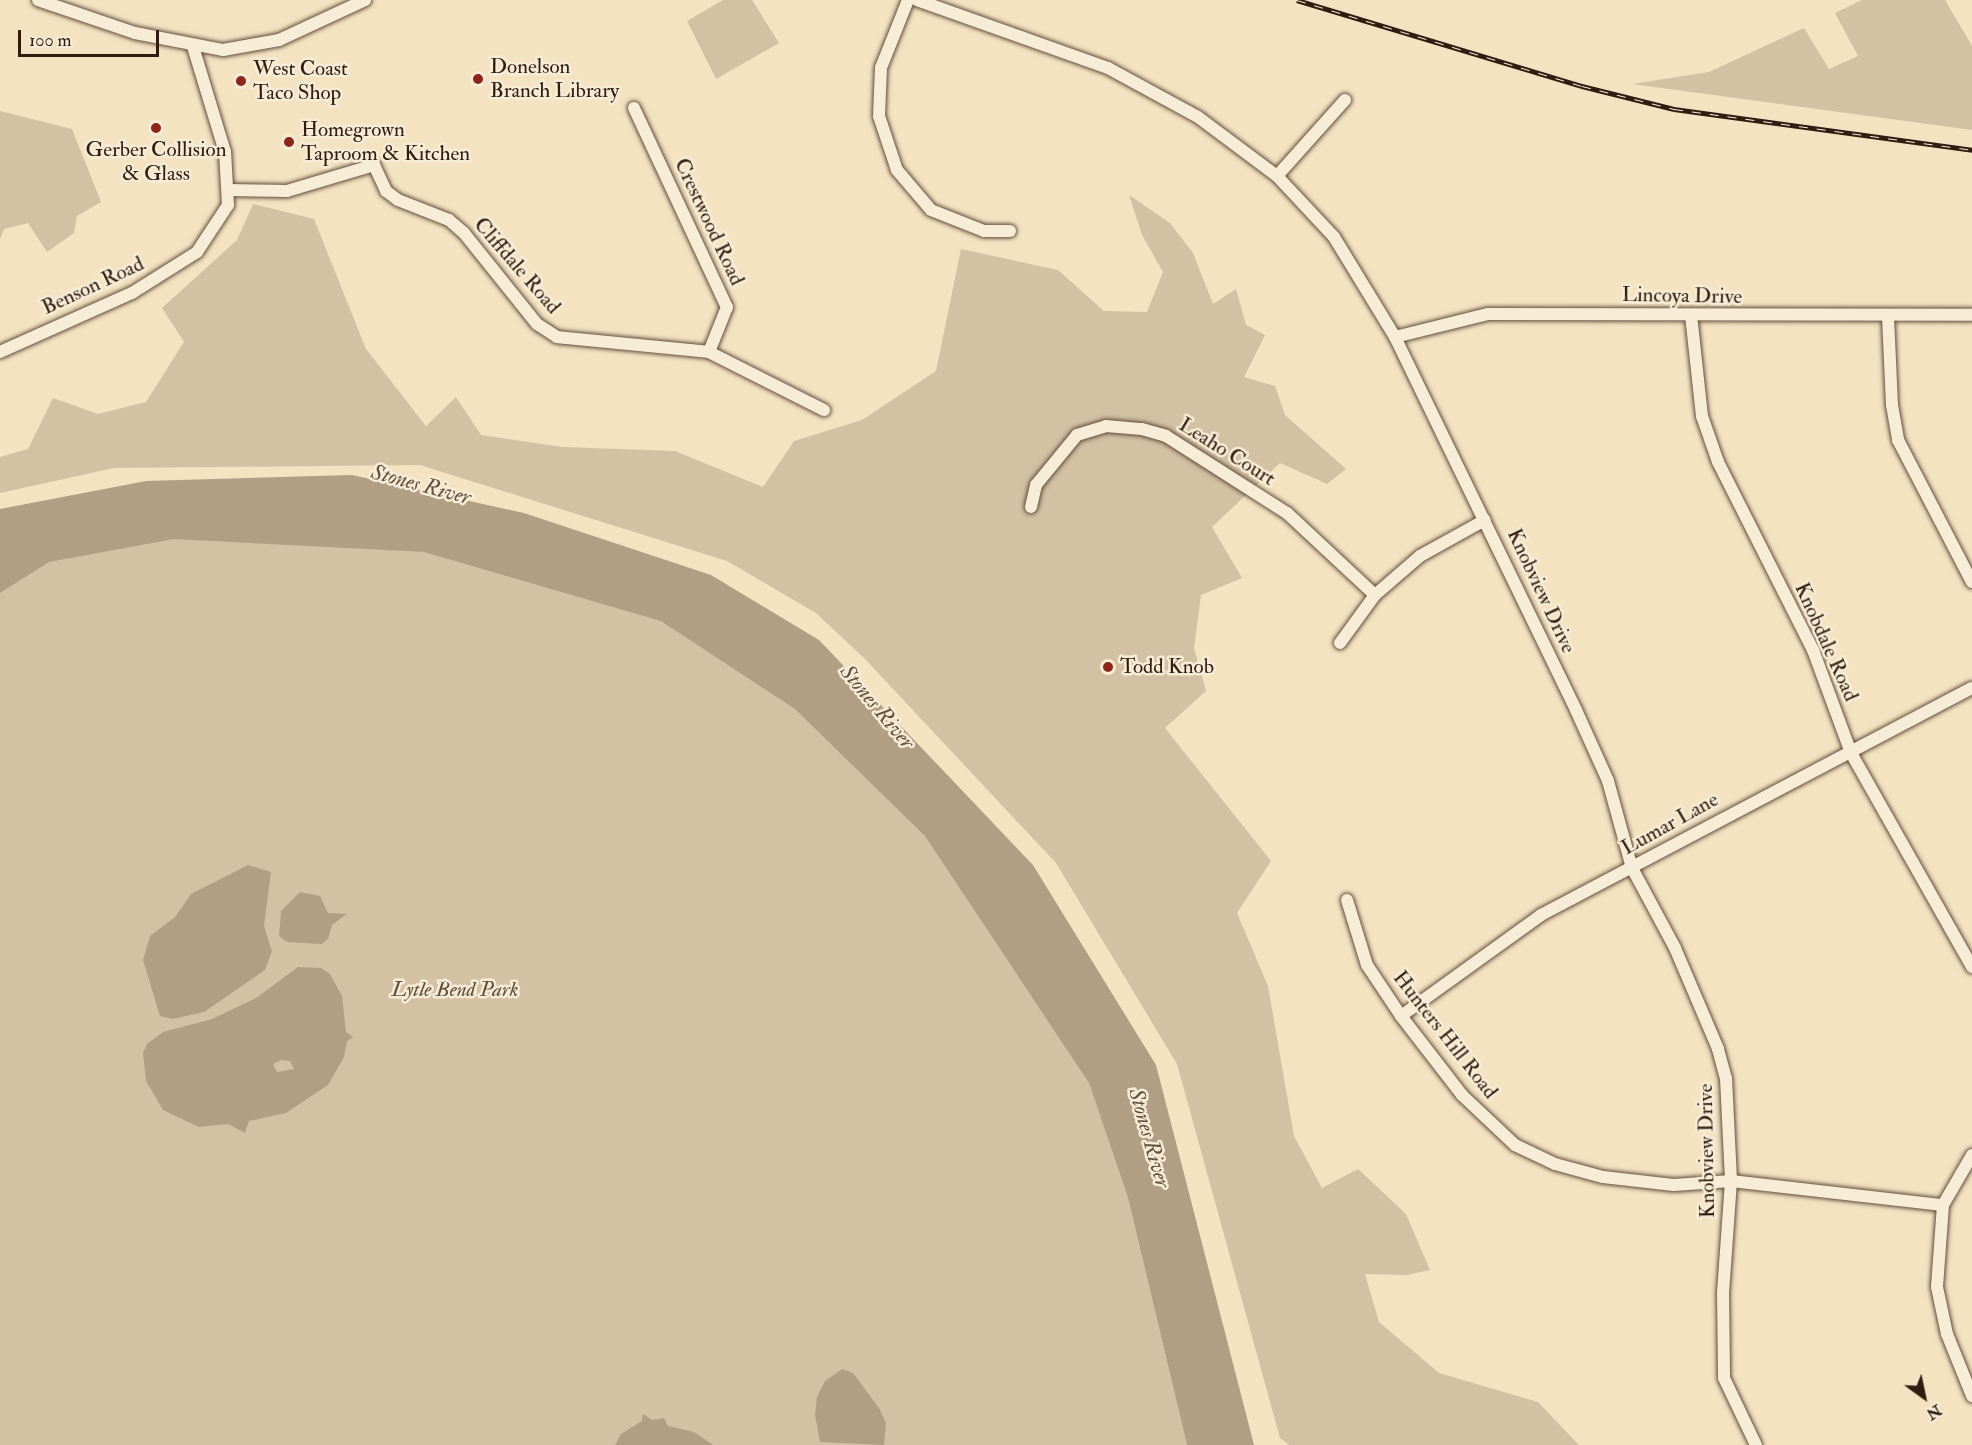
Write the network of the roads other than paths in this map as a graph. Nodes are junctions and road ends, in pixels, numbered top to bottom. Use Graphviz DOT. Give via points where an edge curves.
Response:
graph roads {
  1 [pos="38,0"];
  2 [pos="365,0"];
  3 [pos="908,0"];
  4 [pos="917,0"];
  5 [pos="341,5"];
  6 [pos="193,47"];
  7 [pos="1346,100"];
  8 [pos="634,108"];
  9 [pos="1276,176"];
  10 [pos="228,190"];
  11 [pos="1010,231"];
  12 [pos="1691,315"];
  13 [pos="1972,315"];
  14 [pos="1888,317"];
  15 [pos="1395,337"];
  16 [pos="0,352"];
  17 [pos="709,352"];
  18 [pos="824,410"];
  19 [pos="1031,507"];
  20 [pos="1485,520"];
  21 [pos="1972,582"];
  22 [pos="1375,595"];
  23 [pos="1340,643"];
  24 [pos="1972,688"];
  25 [pos="1851,753"];
  26 [pos="1632,868"];
  27 [pos="1347,900"];
  28 [pos="1972,967"];
  29 [pos="1401,1017"];
  30 [pos="1972,1155"];
  31 [pos="1731,1181"];
  32 [pos="1943,1205"];
  33 [pos="1972,1396"];
  34 [pos="1756,1445"];
  1 -- 6 [label="street" via="98,23"];
  2 -- 5 [label="street"];
  3 -- 11 [label="street" via="881,68 879,117 897,170 932,210 984,231"];
  4 -- 9 [label="street, Knobview Drive" via="1108,68 1198,117"];
  5 -- 6 [label="street" via="257,46 223,50"];
  6 -- 10 [label="street, Benson Road" via="225,152"];
  7 -- 9 [label="street"];
  8 -- 17 [label="street, Crestwood Road" via="728,307"];
  9 -- 15 [label="street, Knobview Drive" via="1334,237"];
  10 -- 16 [label="street, Benson Road" via="228,205 197,252 132,293"];
  10 -- 17 [label="street, Cliffdale Road" via="287,191 374,165 386,191 398,200 448,220 464,233 537,324 557,338"];
  12 -- 14 [label="street, Lincoya Drive"];
  12 -- 15 [label="street, Lincoya Drive" via="1488,314"];
  12 -- 25 [label="street, Knobdale Road" via="1702,416 1718,462 1813,650"];
  13 -- 14 [label="street, Lincoya Drive"];
  14 -- 21 [label="street" via="1892,405 1898,440"];
  15 -- 20 [label="street, Knobview Drive"];
  17 -- 18 [label="street, Cliffdale Road"];
  19 -- 22 [label="street, Leaho Court" via="1036,485 1077,435 1106,426 1142,429 1166,436 1287,513"];
  20 -- 22 [label="street" via="1420,556"];
  20 -- 26 [label="street, Knobview Drive" via="1608,781"];
  22 -- 23 [label="street"];
  24 -- 25 [label="street, Lumar Lane"];
  25 -- 26 [label="street, Lumar Lane"];
  25 -- 28 [label="street, Knobdale Road"];
  26 -- 29 [label="street, Lumar Lane" via="1541,915"];
  26 -- 31 [label="street, Knobview Drive" via="1675,948 1718,1049 1726,1078"];
  27 -- 29 [label="street, Hunters Hill Road" via="1367,964"];
  29 -- 31 [label="street, Hunters Hill Road" via="1462,1095 1515,1145 1554,1164 1603,1177 1674,1185"];
  30 -- 32 [label="street"];
  31 -- 32 [label="street, Hunters Hill Road"];
  31 -- 34 [label="street, Knobview Drive" via="1723,1292 1724,1378"];
  32 -- 33 [label="street" via="1937,1287 1947,1334"];
}
